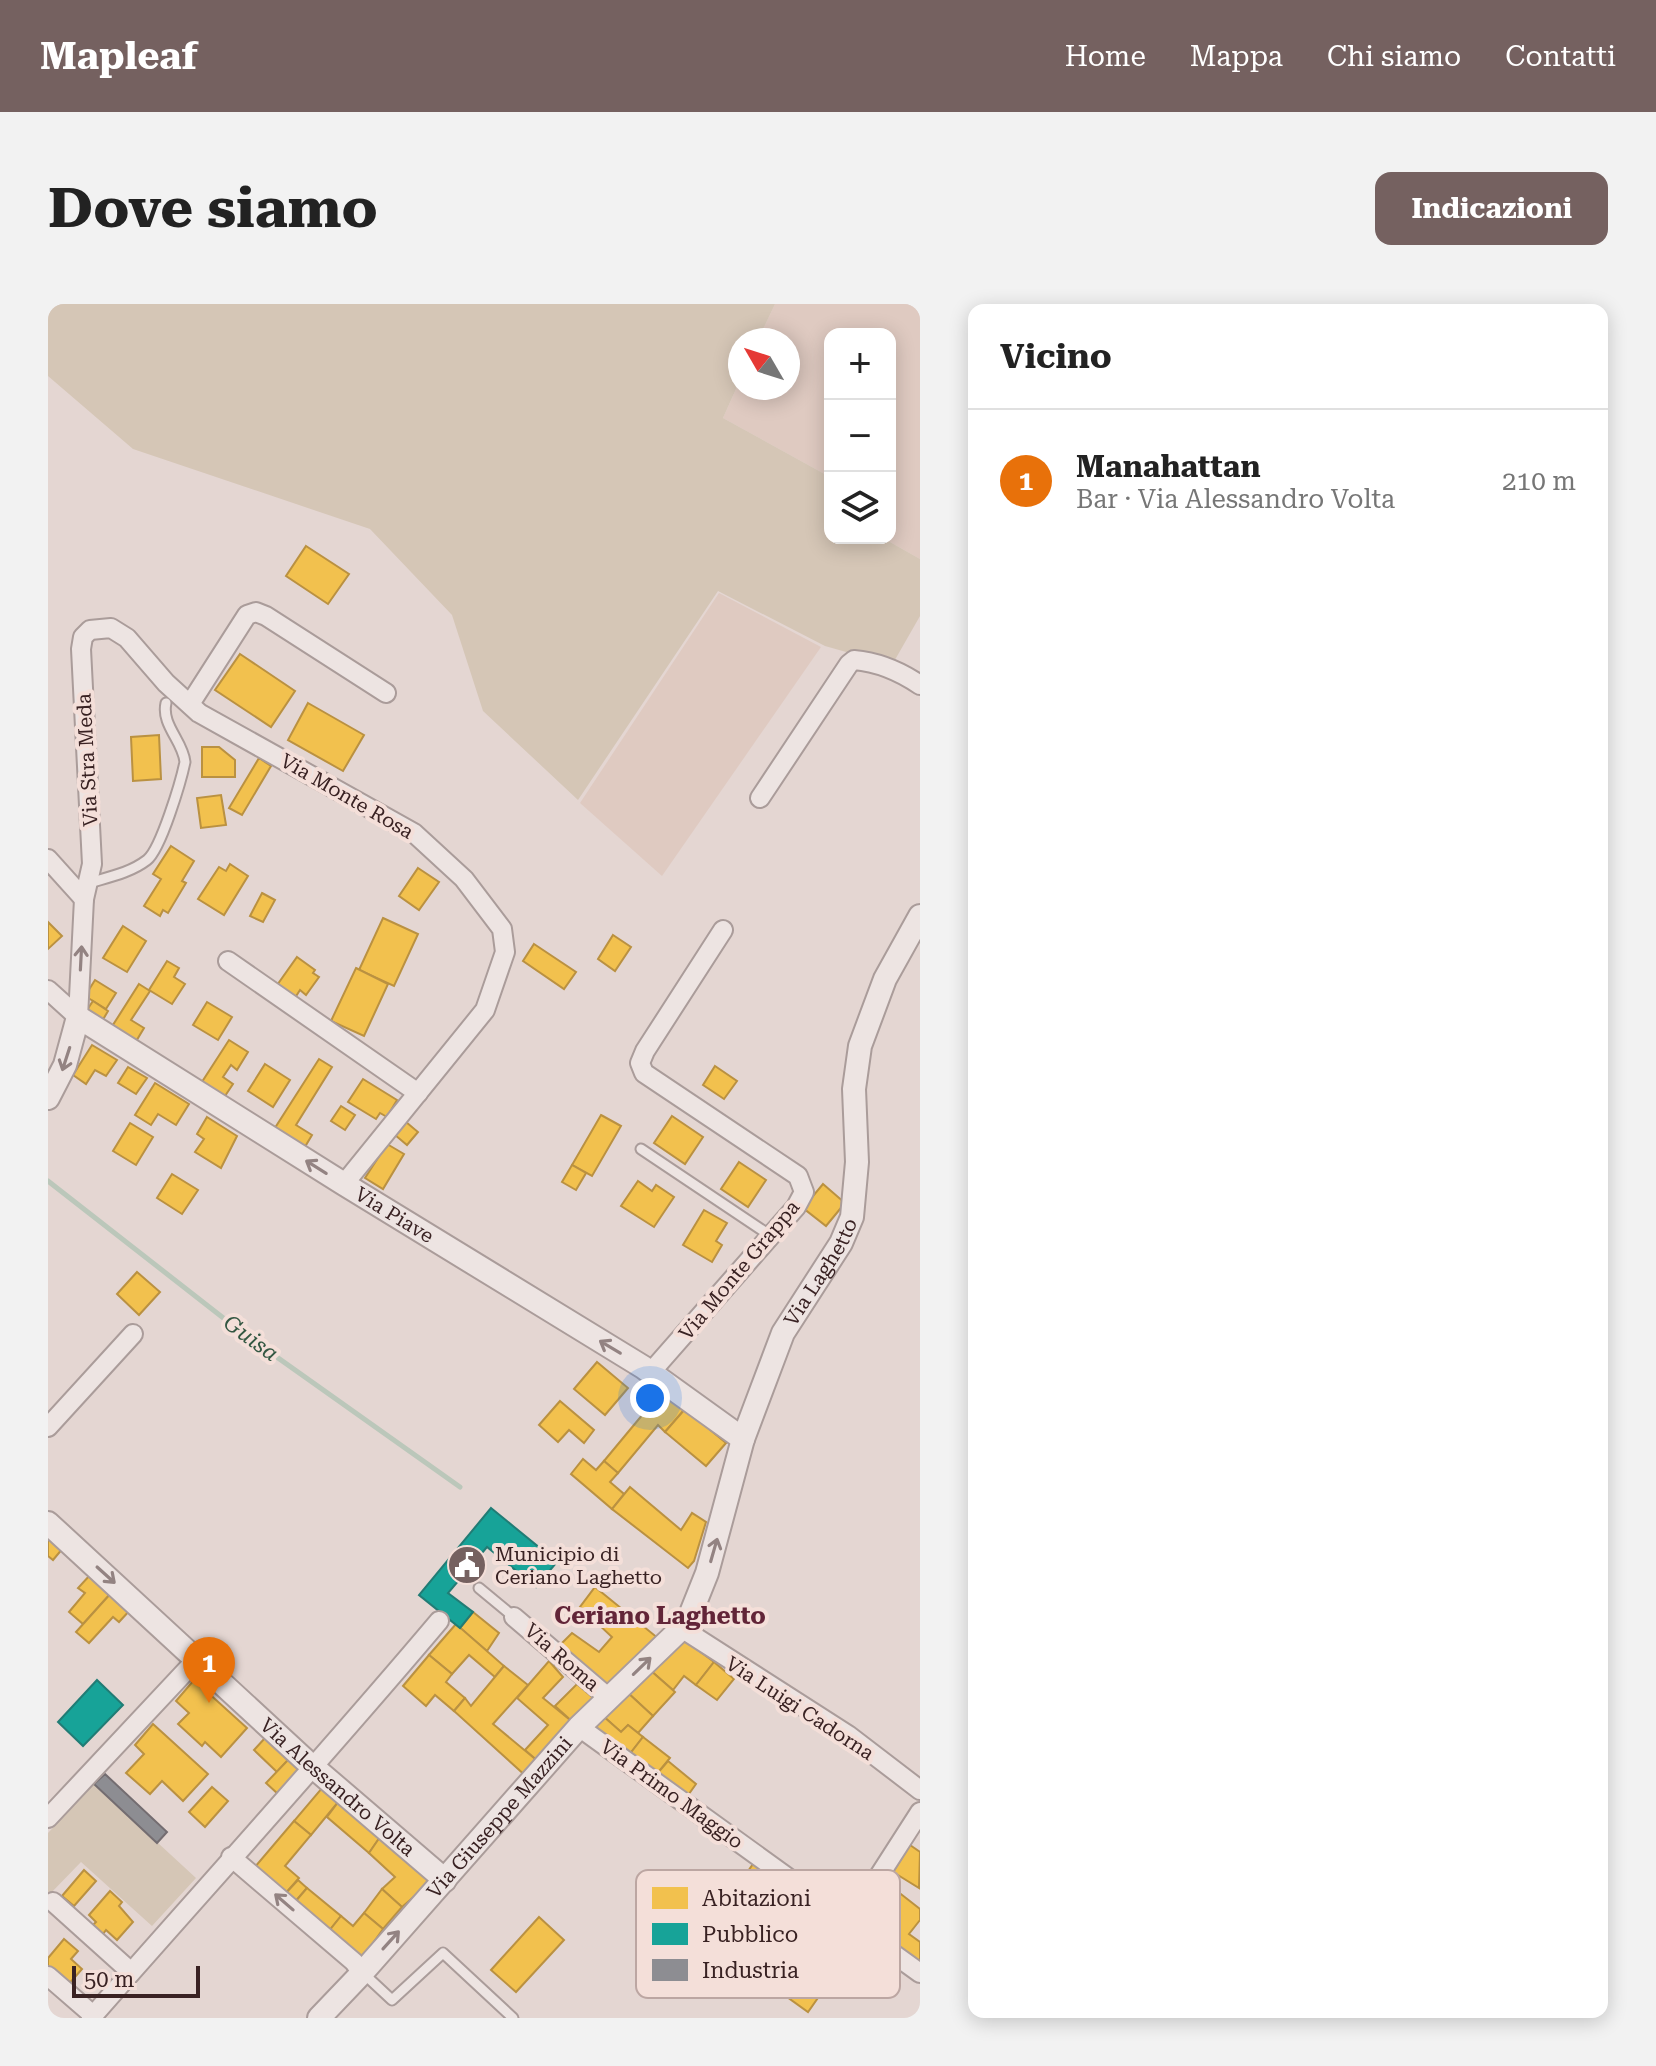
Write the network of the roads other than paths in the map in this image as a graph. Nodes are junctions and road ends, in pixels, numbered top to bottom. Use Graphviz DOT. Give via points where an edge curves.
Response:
graph roads {
  1 [pos="83,637"];
  2 [pos="920,685"];
  3 [pos="386,693"];
  4 [pos="166,703"];
  5 [pos="190,704"];
  6 [pos="760,798"];
  7 [pos="48,859"];
  8 [pos="87,891"];
  9 [pos="920,916"];
  10 [pos="723,930"];
  11 [pos="228,961"];
  12 [pos="48,990"];
  13 [pos="78,1017"];
  14 [pos="418,1093"];
  15 [pos="48,1098"];
  16 [pos="641,1149"];
  17 [pos="344,1184"];
  18 [pos="771,1236"];
  19 [pos="133,1334"];
  20 [pos="651,1372"];
  21 [pos="48,1427"];
  22 [pos="743,1439"];
  23 [pos="48,1523"];
  24 [pos="479,1588"];
  25 [pos="514,1617"];
  26 [pos="439,1621"];
  27 [pos="687,1623"];
  28 [pos="197,1659"];
  29 [pos="609,1698"];
  30 [pos="579,1727"];
  31 [pos="314,1769"];
  32 [pos="920,1790"];
  33 [pos="920,1812"];
  34 [pos="48,1818"];
  35 [pos="231,1857"];
  36 [pos="779,1870"];
  37 [pos="883,1870"];
  38 [pos="445,1880"];
  39 [pos="53,1902"];
  40 [pos="900,1958"];
  41 [pos="131,1972"];
  42 [pos="362,1973"];
  43 [pos="920,1973"];
  44 [pos="48,1976"];
  45 [pos="92,2017"];
  46 [pos="319,2018"];
  47 [pos="513,2018"];
  1 -- 5 [label="street, Via Monte Rosa" via="90,630 111,628 127,638"];
  1 -- 8 [label="street, Via Stra Meda" via="92,864"];
  2 -- 6 [label="street" via="904,674 854,660"];
  3 -- 5 [label="street" via="256,612 247,615"];
  4 -- 8 [label="lane" via="164,712 185,762 157,845 146,860"];
  5 -- 14 [label="street, Via Monte Rosa" via="414,833 464,879 502,929 505,952 485,1010"];
  7 -- 8 [label="street"];
  13 -- 8 [label="street, Via Stra Meda, one-way"];
  9 -- 22 [label="street, Via Laghetto" via="885,979 860,1046 852,1217 783,1333"];
  10 -- 18 [label="street, Via Monte Grappa" via="640,1063 644,1073 798,1176 804,1192"];
  11 -- 14 [label="street"];
  12 -- 13 [label="street, Via Piave"];
  13 -- 15 [label="street, Via Stra Meda, one-way" via="65,1065"];
  17 -- 13 [label="street, Via Piave, one-way"];
  14 -- 17 [label="street, Via Monte Rosa"];
  16 -- 18 [label="lane"];
  20 -- 17 [label="street, Via Piave, one-way"];
  18 -- 20 [label="street, Via Monte Grappa"];
  19 -- 21 [label="street"];
  20 -- 22 [label="street, Via Piave"];
  27 -- 22 [label="street, Via Laghetto, one-way" via="707,1573"];
  23 -- 28 [label="street, Via Alessandro Volta, one-way"];
  24 -- 25 [label="lane"];
  25 -- 29 [label="street, Via Roma"];
  26 -- 31 [label="street"];
  29 -- 27 [label="street, Via Giuseppe Mazzini, one-way"];
  27 -- 32 [label="street, Via Luigi Cadorna" via="689,1633 729,1662 848,1735"];
  28 -- 31 [label="street, Via Alessandro Volta"];
  28 -- 34 [label="street"];
  29 -- 30 [label="street, Via Giuseppe Mazzini"];
  30 -- 36 [label="street, Via Primo Maggio"];
  30 -- 38 [label="street, Via Giuseppe Mazzini"];
  31 -- 35 [label="street"];
  31 -- 38 [label="street, Via Alessandro Volta"];
  33 -- 37 [label="street"];
  35 -- 41 [label="street"];
  42 -- 35 [label="street, one-way"];
  42 -- 38 [label="street, Via Giuseppe Mazzini, one-way"];
  39 -- 41 [label="street"];
  40 -- 43 [label="street, Via Primo Maggio"];
  41 -- 45 [label="street"];
  42 -- 46 [label="street, Via Giuseppe Mazzini"];
  42 -- 47 [label="lane" via="392,2000 443,1953"];
  44 -- 45 [label="street"];
}
